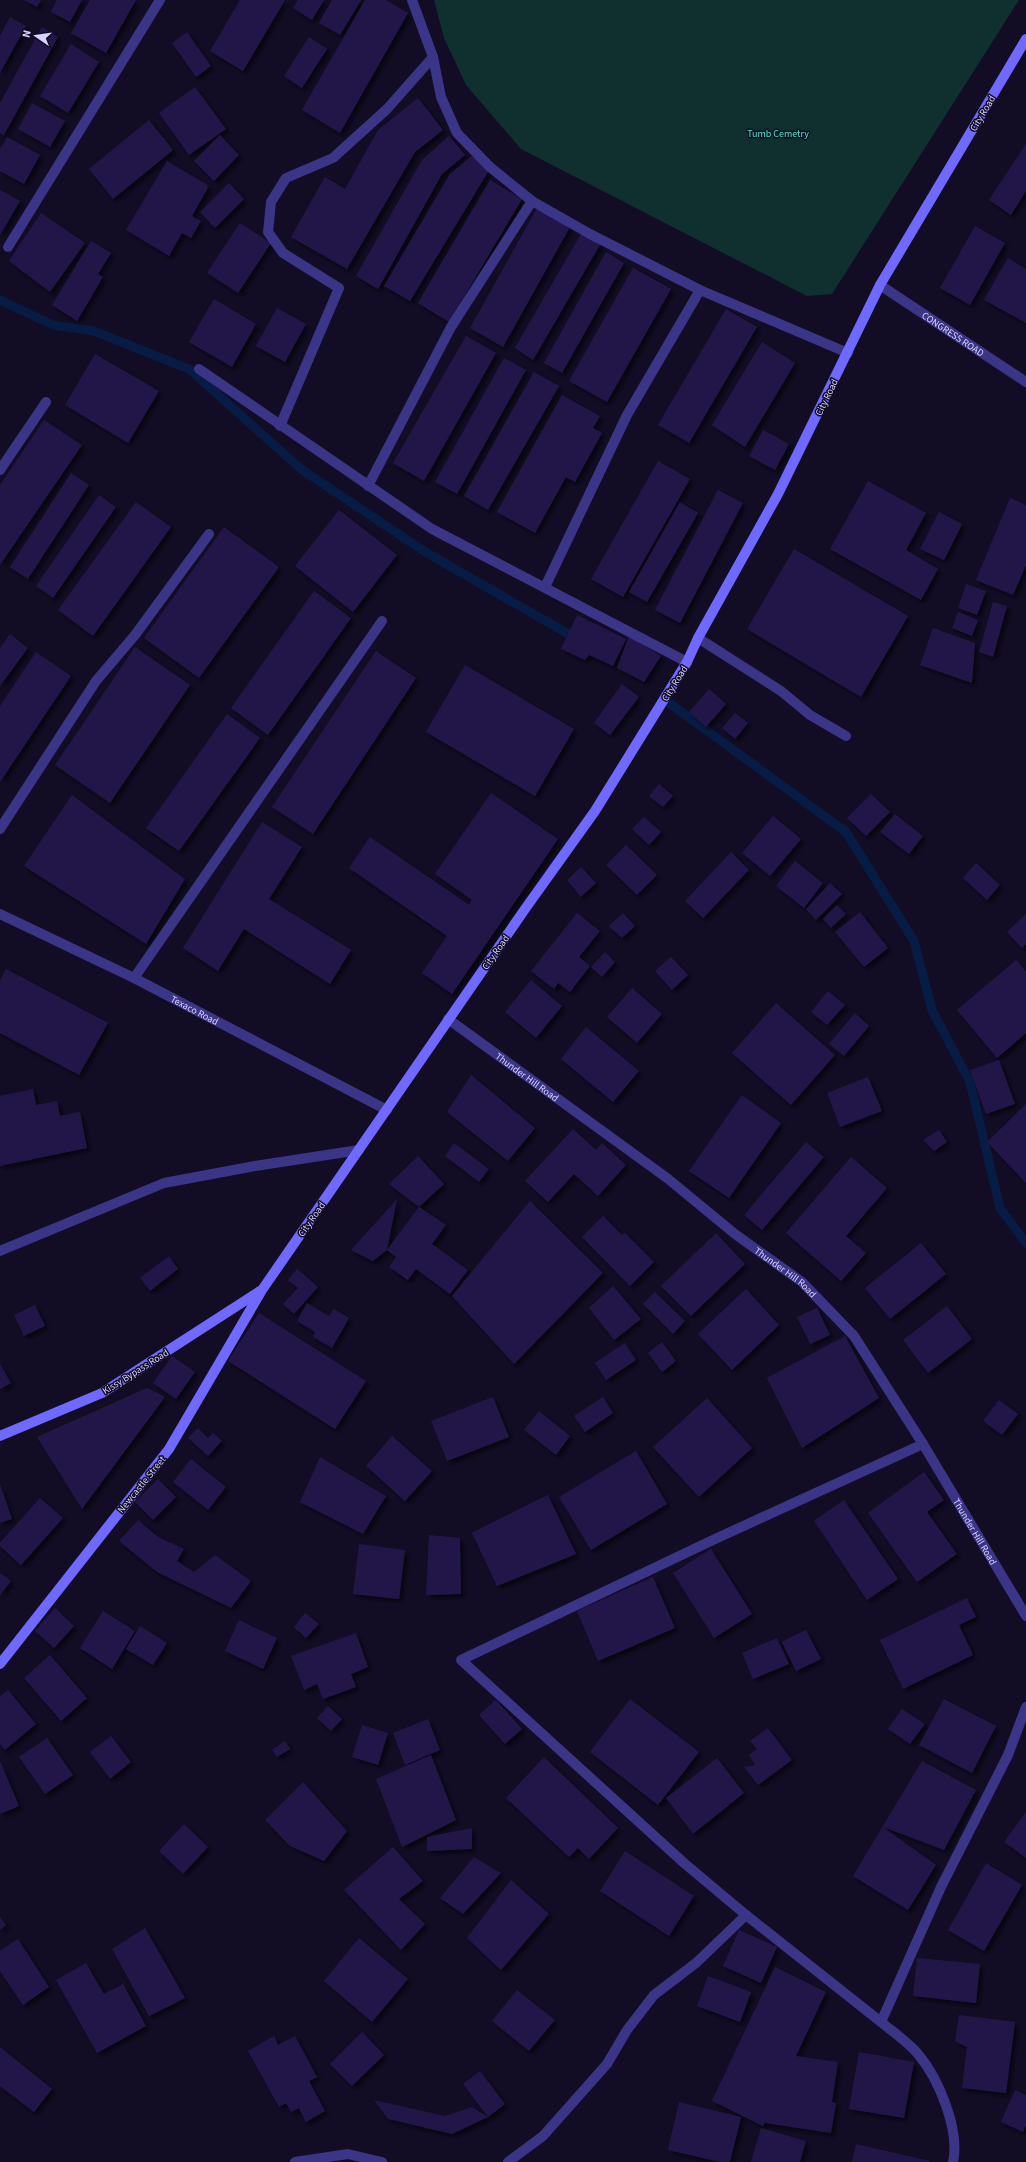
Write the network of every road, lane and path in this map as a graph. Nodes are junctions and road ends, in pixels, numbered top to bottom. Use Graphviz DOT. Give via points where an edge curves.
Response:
graph roads {
  1 [pos="160,0"];
  2 [pos="412,0"];
  3 [pos="1026,39"];
  4 [pos="433,57"];
  5 [pos="532,202"];
  6 [pos="8,247"];
  7 [pos="880,285"];
  8 [pos="700,290"];
  9 [pos="848,353"];
  10 [pos="198,369"];
  11 [pos="1026,382"];
  12 [pos="46,402"];
  13 [pos="280,426"];
  14 [pos="0,470"];
  15 [pos="368,486"];
  16 [pos="209,534"];
  17 [pos="545,587"];
  18 [pos="382,621"];
  19 [pos="698,638"];
  20 [pos="687,662"];
  21 [pos="846,736"];
  22 [pos="0,829"];
  23 [pos="0,914"];
  24 [pos="134,978"];
  25 [pos="448,1019"];
  26 [pos="387,1110"];
  27 [pos="360,1150"];
  28 [pos="0,1251"];
  29 [pos="262,1290"];
  30 [pos="0,1436"];
  31 [pos="924,1444"];
  32 [pos="1026,1616"];
  33 [pos="0,1664"];
  34 [pos="1026,1707"];
  35 [pos="746,1915"];
  36 [pos="881,2022"];
  37 [pos="295,2162"];
  38 [pos="382,2162"];
  39 [pos="508,2162"];
  40 [pos="953,2162"];
  1 -- 6 [label="street"];
  2 -- 4 [label="street"];
  3 -- 7 [label="main road, City Road"];
  4 -- 5 [label="street" via="441,97 457,133 490,167"];
  4 -- 13 [label="street" via="388,109 333,158 286,178 270,202 268,232 283,253 339,288"];
  5 -- 8 [label="street"];
  5 -- 15 [label="street" via="451,327"];
  7 -- 9 [label="main road, City Road"];
  7 -- 11 [label="street, CONGRESS ROAD"];
  8 -- 9 [label="street"];
  8 -- 17 [label="street" via="627,415"];
  9 -- 19 [label="main road, City Road" via="778,494"];
  10 -- 13 [label="street"];
  12 -- 14 [label="street"];
  13 -- 15 [label="street"];
  15 -- 17 [label="street" via="432,529"];
  16 -- 22 [label="street" via="149,617 96,681"];
  17 -- 20 [label="street"];
  18 -- 24 [label="street"];
  19 -- 20 [label="main road, City Road"];
  19 -- 21 [label="street" via="780,691 810,715"];
  20 -- 25 [label="main road, City Road" via="595,811"];
  23 -- 24 [label="street, Texaco Road"];
  24 -- 26 [label="street, Texaco Road"];
  25 -- 26 [label="main road, City Road"];
  25 -- 31 [label="street, Thunder Hill Road" via="667,1178 734,1234 802,1282 854,1336"];
  26 -- 27 [label="main road, City Road"];
  27 -- 28 [label="street" via="164,1183"];
  27 -- 29 [label="main road, City Road"];
  29 -- 30 [label="main road, Kissy Bypass Road" via="102,1392"];
  29 -- 33 [label="main road, Newcastle Street" via="169,1449"];
  31 -- 32 [label="street, Thunder Hill Road"];
  31 -- 35 [label="street" via="715,1539 461,1660 684,1863"];
  34 -- 36 [label="street" via="1008,1755 941,1887"];
  35 -- 36 [label="street"];
  35 -- 39 [label="street" via="696,1963 654,1995 607,2064 542,2136"];
  36 -- 40 [label="street" via="918,2053 939,2086 956,2151"];
  37 -- 38 [label="street" via="348,2154"];
}
